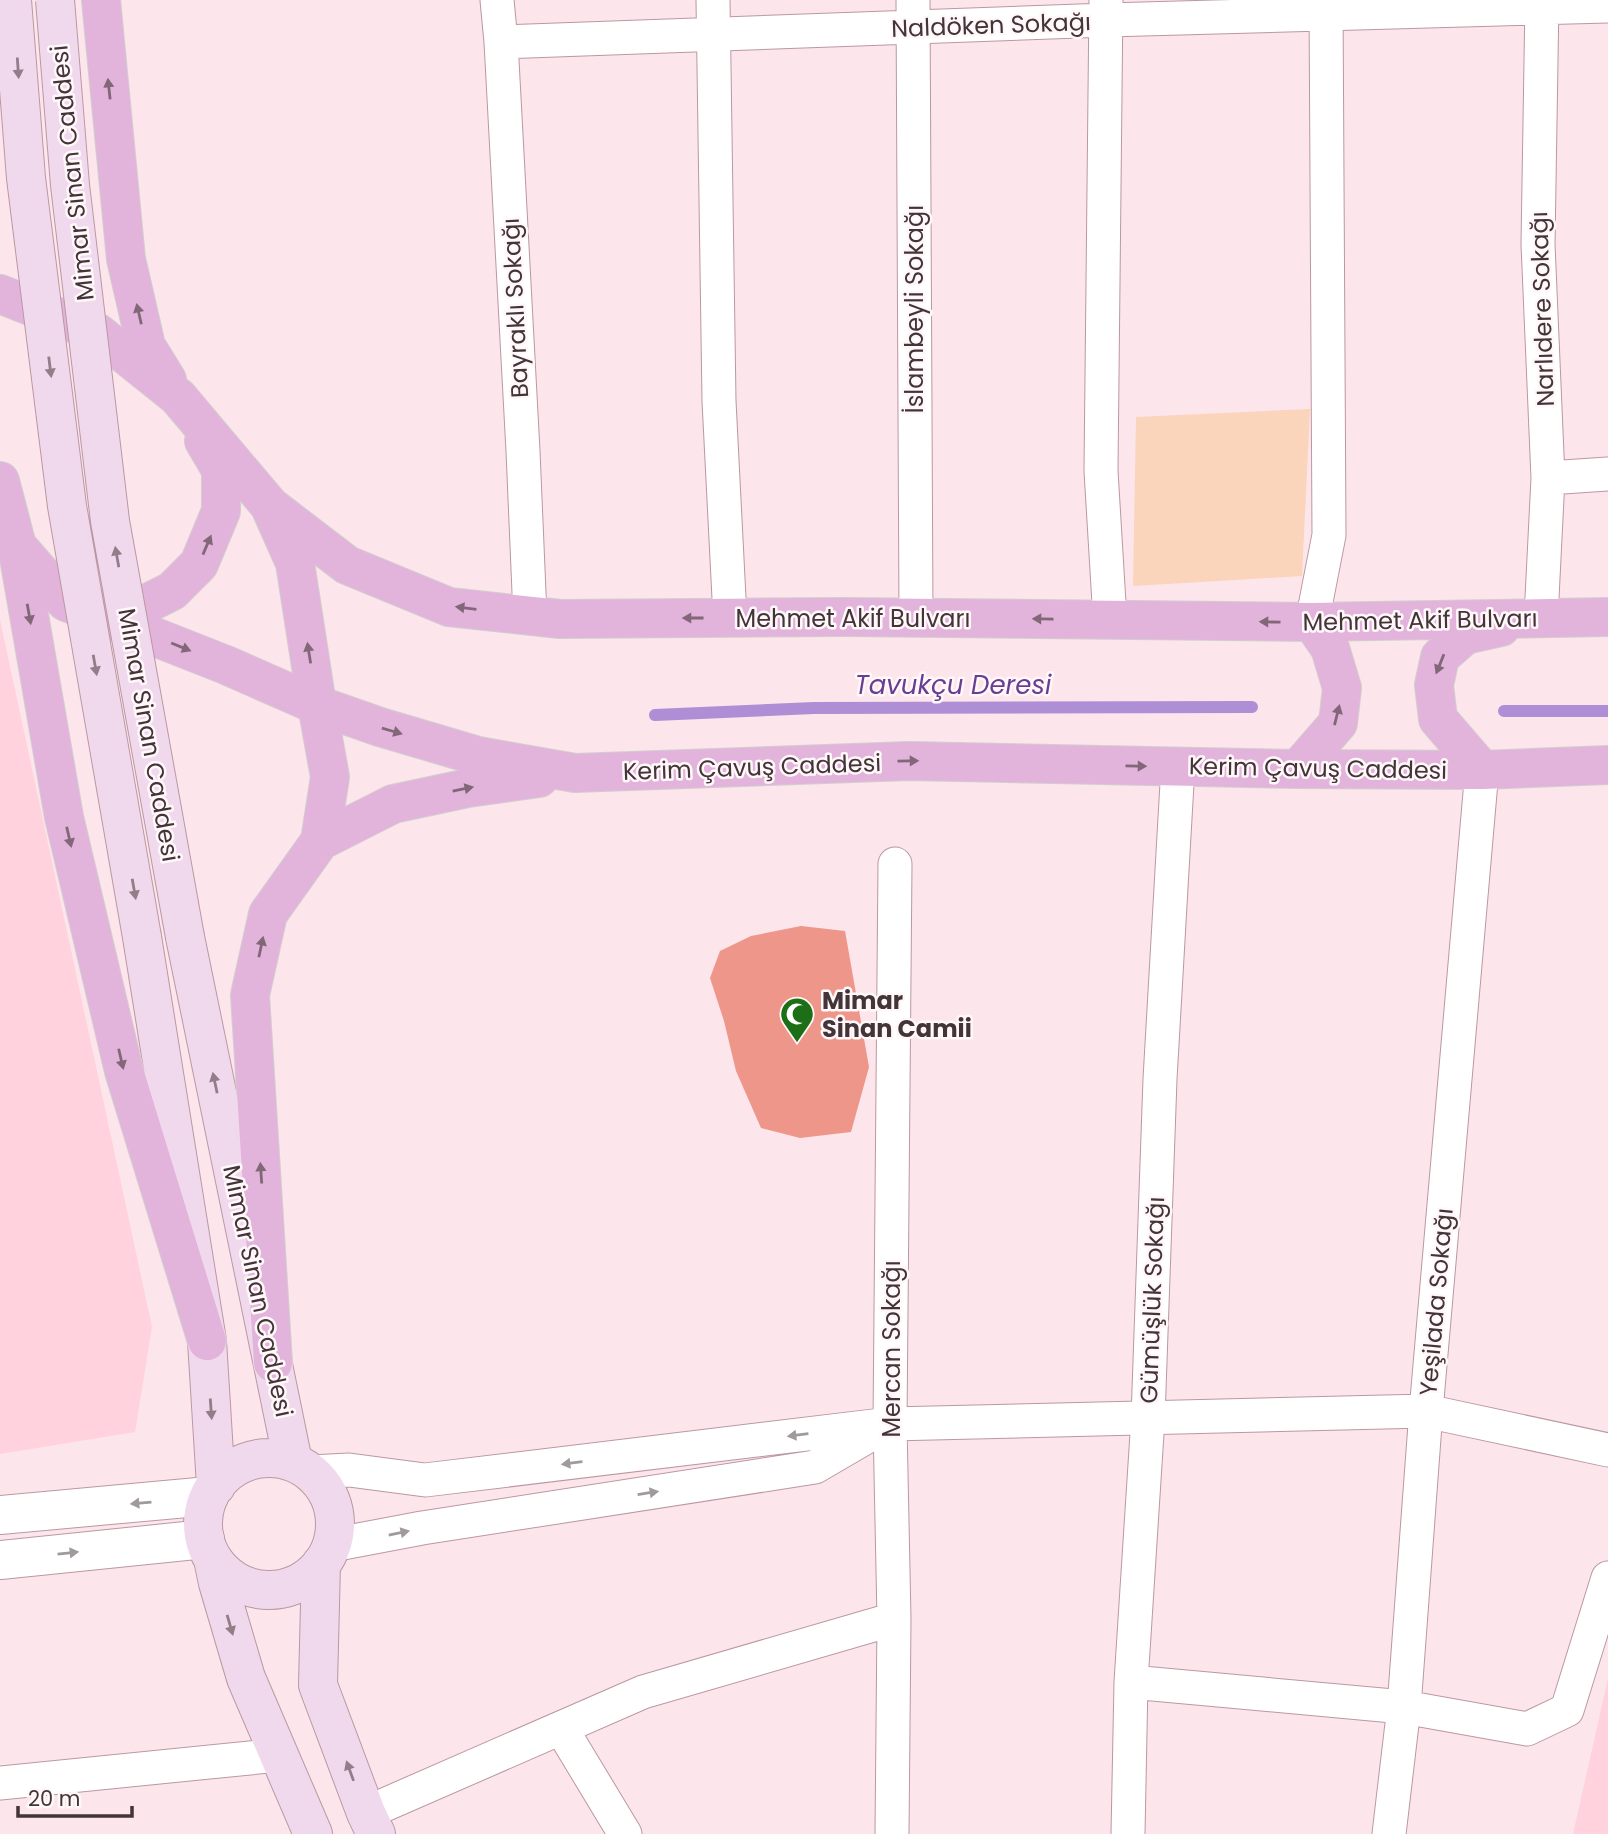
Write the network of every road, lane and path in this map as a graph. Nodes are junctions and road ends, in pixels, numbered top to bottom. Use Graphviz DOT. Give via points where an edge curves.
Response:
graph roads {
  1 [pos="12,0"];
  2 [pos="55,0"];
  3 [pos="101,0"];
  4 [pos="497,0"];
  5 [pos="713,0"];
  6 [pos="1542,4"];
  7 [pos="1608,6"];
  8 [pos="1326,7"];
  9 [pos="1106,10"];
  10 [pos="913,14"];
  11 [pos="714,34"];
  12 [pos="501,42"];
  13 [pos="0,294"];
  14 [pos="178,397"];
  15 [pos="1608,474"];
  16 [pos="1549,478"];
  17 [pos="0,481"];
  18 [pos="270,506"];
  19 [pos="17,546"];
  20 [pos="93,611"];
  21 [pos="530,616"];
  22 [pos="1608,617"];
  23 [pos="730,618"];
  24 [pos="916,618"];
  25 [pos="1541,618"];
  26 [pos="1110,620"];
  27 [pos="1312,622"];
  28 [pos="317,705"];
  29 [pos="1608,765"];
  30 [pos="1178,766"];
  31 [pos="1298,769"];
  32 [pos="1482,770"];
  33 [pos="575,773"];
  34 [pos="320,841"];
  35 [pos="895,863"];
  36 [pos="207,1341"];
  37 [pos="273,1363"];
  38 [pos="1426,1411"];
  39 [pos="1148,1418"];
  40 [pos="890,1424"];
  41 [pos="1608,1450"];
  42 [pos="302,1467"];
  43 [pos="213,1491"];
  44 [pos="0,1516"];
  45 [pos="209,1549"];
  46 [pos="327,1555"];
  47 [pos="0,1560"];
  48 [pos="1608,1578"];
  49 [pos="894,1619"];
  50 [pos="1131,1682"];
  51 [pos="1404,1707"];
  52 [pos="561,1728"];
  53 [pos="279,1755"];
  54 [pos="0,1783"];
  55 [pos="371,1824"];
  56 [pos="313,1834"];
  57 [pos="625,1834"];
  58 [pos="892,1834"];
  59 [pos="1128,1834"];
  60 [pos="1390,1834"];
  1 -- 36 [label="main road, Mimar Sinan Caddesi, one-way, bridge" via="26,178 67,506"];
  37 -- 2 [label="main road, Mimar Sinan Caddesi, one-way, bridge" via="185,937 110,521 70,185"];
  14 -- 3 [label="main road, one-way" via="146,346 126,259"];
  4 -- 12 [label="street, Bayraklı Sokağı"];
  5 -- 11 [label="street"];
  6 -- 7 [label="street, Naldöken Sokağı"];
  6 -- 8 [label="street, Naldöken Sokağı"];
  6 -- 16 [label="street, Narlıdere Sokağı" via="1538,244"];
  8 -- 9 [label="street, Naldöken Sokağı"];
  8 -- 27 [label="street" via="1329,535"];
  9 -- 10 [label="street, Naldöken Sokağı"];
  9 -- 26 [label="street" via="1101,471"];
  10 -- 11 [label="street, Naldöken Sokağı"];
  10 -- 24 [label="street, İslambeyli Sokağı"];
  11 -- 12 [label="street, Naldöken Sokağı"];
  11 -- 23 [label="street" via="719,401"];
  12 -- 21 [label="street, Bayraklı Sokağı"];
  13 -- 14 [label="main road" via="98,333"];
  14 -- 18 [label="main road, Mehmet Akif Bulvarı"];
  20 -- 14 [label="main road, one-way" via="140,607 172,591 199,564 221,511 221,470"];
  15 -- 16 [label="street"];
  16 -- 25 [label="street, Narlıdere Sokağı"];
  17 -- 19 [label="main road, Kerim Çavuş Caddesi"];
  21 -- 18 [label="main road, Mehmet Akif Bulvarı, one-way" via="449,607 347,565"];
  28 -- 18 [label="main road, one-way" via="295,563"];
  19 -- 20 [label="main road, Kerim Çavuş Caddesi" via="66,602"];
  19 -- 36 [label="main road, one-way" via="64,817 124,1071"];
  20 -- 28 [label="main road, Kerim Çavuş Caddesi, one-way"];
  23 -- 21 [label="main road, Mehmet Akif Bulvarı, one-way" via="560,620"];
  22 -- 25 [label="main road, Mehmet Akif Bulvarı"];
  23 -- 24 [label="main road, Mehmet Akif Bulvarı"];
  26 -- 24 [label="main road, Mehmet Akif Bulvarı, one-way"];
  25 -- 27 [label="main road, Mehmet Akif Bulvarı"];
  25 -- 32 [label="main road, one-way" via="1465,635 1440,657 1434,685 1438,719"];
  27 -- 26 [label="main road, Mehmet Akif Bulvarı, one-way"];
  31 -- 27 [label="main road, one-way" via="1338,723 1342,688 1330,648"];
  28 -- 33 [label="main road, Kerim Çavuş Caddesi, one-way" via="478,756"];
  28 -- 34 [label="main road" via="330,776"];
  29 -- 32 [label="main road, Kerim Çavuş Caddesi"];
  30 -- 31 [label="main road, Kerim Çavuş Caddesi"];
  33 -- 30 [label="main road, Kerim Çavuş Caddesi, one-way" via="909,761"];
  30 -- 39 [label="street, Gümüşlük Sokağı" via="1160,1079"];
  31 -- 32 [label="main road, Kerim Çavuş Caddesi"];
  32 -- 38 [label="street, Yeşilada Sokağı"];
  34 -- 33 [label="main road, one-way" via="393,804"];
  37 -- 34 [label="main road, one-way" via="250,995 268,914"];
  35 -- 40 [label="street, Mercan Sokağı"];
  36 -- 43 [label="main road, Mimar Sinan Caddesi, one-way"];
  37 -- 42 [label="main road, Mimar Sinan Caddesi"];
  38 -- 39 [label="street"];
  38 -- 41 [label="street"];
  38 -- 51 [label="street, Yeşilada Sokağı"];
  39 -- 40 [label="street"];
  39 -- 50 [label="street, Gümüşlük Sokağı"];
  40 -- 42 [label="street, one-way" via="425,1480"];
  46 -- 40 [label="street, one-way" via="422,1528 815,1466"];
  40 -- 49 [label="street, Mercan Sokağı"];
  42 -- 43 [label="main road" via="274,1458 254,1459 235,1467"];
  42 -- 46 [label="main road" via="324,1487 333,1505 336,1526"];
  43 -- 44 [label="street, one-way"];
  43 -- 45 [label="main road" via="204,1517"];
  45 -- 46 [label="main road" via="227,1574 266,1590 306,1579"];
  47 -- 45 [label="street, one-way"];
  45 -- 53 [label="main road, one-way" via="246,1678"];
  55 -- 46 [label="main road, one-way" via="318,1685"];
  48 -- 51 [label="street" via="1567,1710 1527,1729"];
  49 -- 52 [label="street" via="643,1692"];
  49 -- 58 [label="street, Mercan Sokağı"];
  50 -- 51 [label="street"];
  50 -- 59 [label="street, Gümüşlük Sokağı"];
  51 -- 60 [label="street, Yeşilada Sokağı"];
  52 -- 55 [label="street"];
  52 -- 57 [label="street"];
  53 -- 54 [label="street"];
  53 -- 56 [label="main road"];
}
